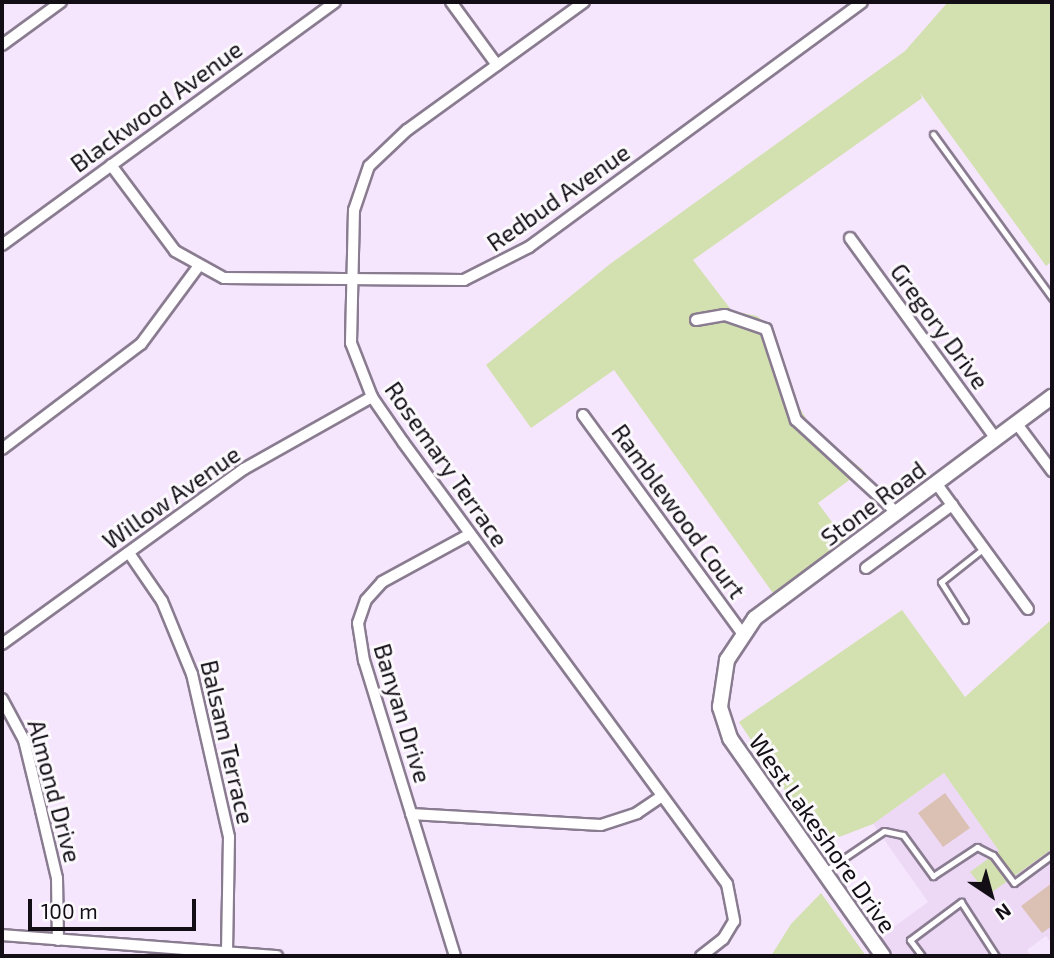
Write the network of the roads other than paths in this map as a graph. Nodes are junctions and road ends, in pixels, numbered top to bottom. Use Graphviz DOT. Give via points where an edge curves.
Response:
graph roads {
  1 [pos="61,2"];
  2 [pos="335,2"];
  3 [pos="451,2"];
  4 [pos="584,2"];
  5 [pos="862,2"];
  6 [pos="2,45"];
  7 [pos="497,65"];
  8 [pos="933,134"];
  9 [pos="111,165"];
  10 [pos="850,238"];
  11 [pos="2,244"];
  12 [pos="198,267"];
  13 [pos="352,282"];
  14 [pos="1052,298"];
  15 [pos="696,320"];
  16 [pos="372,397"];
  17 [pos="1052,397"];
  18 [pos="583,415"];
  19 [pos="1017,424"];
  20 [pos="996,439"];
  21 [pos="2,449"];
  22 [pos="1052,471"];
  23 [pos="936,484"];
  24 [pos="952,505"];
  25 [pos="897,513"];
  26 [pos="470,534"];
  27 [pos="984,548"];
  28 [pos="129,553"];
  29 [pos="866,568"];
  30 [pos="1028,609"];
  31 [pos="965,620"];
  32 [pos="742,633"];
  33 [pos="2,644"];
  34 [pos="729,653"];
  35 [pos="2,699"];
  36 [pos="662,796"];
  37 [pos="411,814"];
  38 [pos="1052,855"];
  39 [pos="823,873"];
  40 [pos="2,935"];
  41 [pos="58,940"];
  42 [pos="227,954"];
  43 [pos="277,956"];
  44 [pos="455,956"];
  45 [pos="701,956"];
  46 [pos="883,956"];
  47 [pos="922,956"];
  48 [pos="996,956"];
  1 -- 6 [label="street"];
  2 -- 9 [label="street, Blackwood Avenue"];
  3 -- 7 [label="street"];
  4 -- 7 [label="street, Rosemary Terrace"];
  5 -- 13 [label="street, Redbud Avenue" via="504,263 451,282"];
  7 -- 13 [label="street, Rosemary Terrace" via="383,149 369,166 354,210"];
  8 -- 14 [label="lane"];
  9 -- 11 [label="street, Blackwood Avenue"];
  9 -- 12 [label="street, Redbud Avenue" via="163,239"];
  10 -- 20 [label="street, Gregory Drive"];
  12 -- 13 [label="street, Redbud Avenue" via="233,279"];
  12 -- 21 [label="street" via="141,344"];
  13 -- 16 [label="street, Rosemary Terrace" via="352,343"];
  15 -- 25 [label="street" via="726,315 766,329 796,420"];
  16 -- 26 [label="street, Rosemary Terrace"];
  16 -- 28 [label="street, Willow Avenue" via="244,469"];
  17 -- 19 [label="street, Stone Road"];
  18 -- 32 [label="street, Ramblewood Court"];
  19 -- 20 [label="street, Stone Road"];
  19 -- 22 [label="street"];
  20 -- 23 [label="street, Stone Road"];
  23 -- 24 [label="street"];
  23 -- 25 [label="street, Stone Road"];
  24 -- 27 [label="street"];
  24 -- 29 [label="street"];
  25 -- 32 [label="street, Stone Road"];
  26 -- 36 [label="street, Rosemary Terrace"];
  26 -- 37 [label="street, Banyan Drive" via="382,582 366,600 358,622 364,662"];
  27 -- 30 [label="street"];
  27 -- 31 [label="lane" via="942,582"];
  28 -- 33 [label="street, Willow Avenue"];
  28 -- 42 [label="street, Balsam Terrace" via="162,601 192,674 229,836"];
  32 -- 34 [label="street, Stone Road"];
  34 -- 39 [label="street, West Lakeshore Drive" via="720,692 730,738"];
  35 -- 41 [label="street, Almond Drive" via="24,740 57,878"];
  36 -- 37 [label="street" via="637,813 601,825"];
  36 -- 45 [label="street, Rosemary Terrace" via="727,884 735,909 723,939"];
  37 -- 44 [label="street, Banyan Drive"];
  38 -- 39 [label="lane" via="1014,883 993,855 977,847 933,876 904,835 884,831"];
  39 -- 46 [label="street, West Lakeshore Drive"];
  40 -- 41 [label="street"];
  41 -- 42 [label="street"];
  42 -- 43 [label="street"];
  47 -- 48 [label="lane" via="910,940 961,902"];
}
